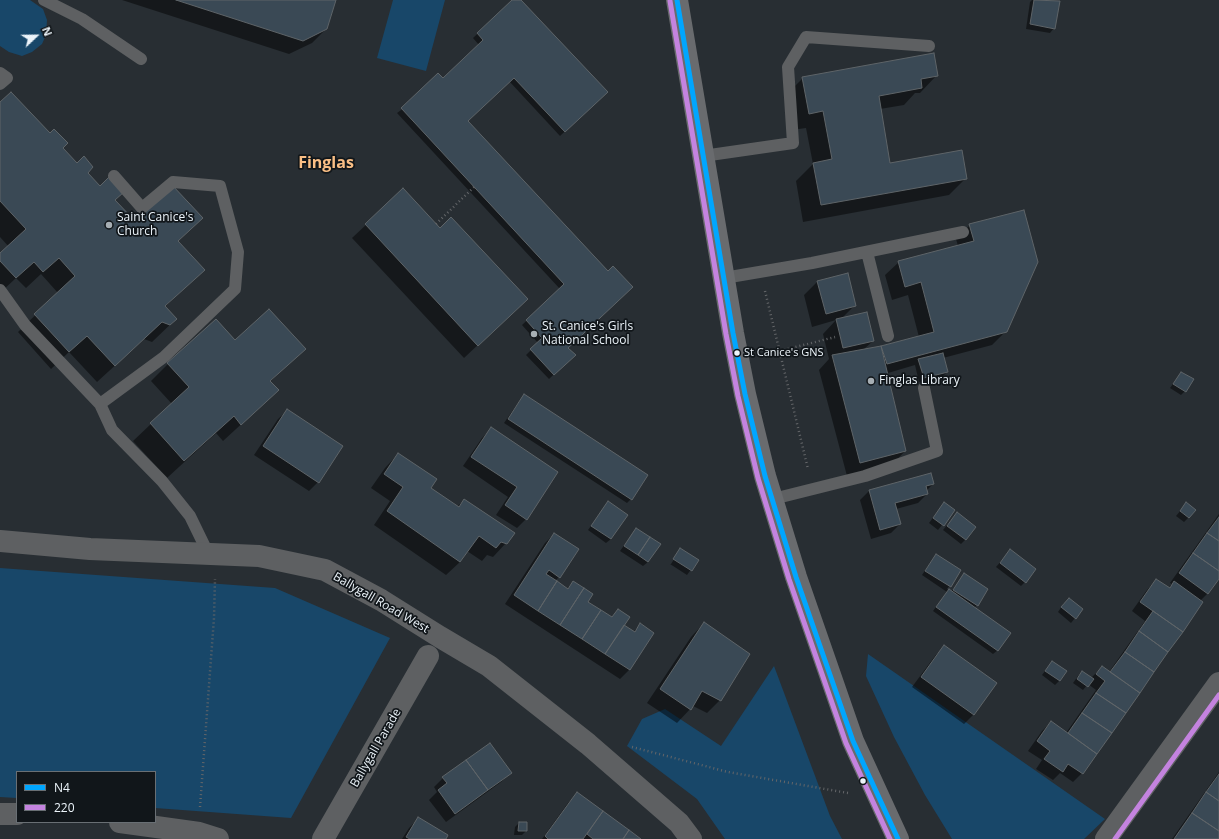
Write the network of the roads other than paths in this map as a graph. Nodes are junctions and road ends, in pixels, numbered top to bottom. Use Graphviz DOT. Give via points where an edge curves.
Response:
graph roads {
  1 [pos="44,0"];
  2 [pos="677,0"];
  3 [pos="929,46"];
  4 [pos="141,59"];
  5 [pos="0,73"];
  6 [pos="0,84"];
  7 [pos="703,156"];
  8 [pos="114,176"];
  9 [pos="963,232"];
  10 [pos="867,252"];
  11 [pos="724,278"];
  12 [pos="0,290"];
  13 [pos="888,336"];
  14 [pos="924,388"];
  15 [pos="100,404"];
  16 [pos="773,499"];
  17 [pos="0,541"];
  18 [pos="208,552"];
  19 [pos="428,656"];
  20 [pos="1219,683"];
  21 [pos="0,814"];
  22 [pos="16,814"];
  23 [pos="126,823"];
  24 [pos="209,836"];
  25 [pos="323,839"];
  26 [pos="691,839"];
  27 [pos="898,839"];
  28 [pos="1106,839"];
  1 -- 4 [label="lane" via="82,19"];
  2 -- 7 [label="main road"];
  3 -- 7 [label="lane" via="806,37 788,67 793,143"];
  5 -- 6 [label="lane" via="7,78"];
  7 -- 11 [label="main road"];
  8 -- 15 [label="lane" via="142,208 173,182 220,186 238,252 235,290 164,357"];
  9 -- 10 [label="lane"];
  10 -- 11 [label="lane"];
  10 -- 13 [label="lane"];
  11 -- 16 [label="main road" via="745,394"];
  12 -- 15 [label="lane" via="25,325"];
  14 -- 16 [label="lane" via="937,451 865,476"];
  15 -- 18 [label="lane" via="112,430 162,481 190,516"];
  16 -- 27 [label="main road" via="796,577 852,741"];
  17 -- 18 [label="street, Ballygall Road West" via="90,549"];
  18 -- 26 [label="street, Ballygall Road West" via="259,556 326,570 381,600 488,666 588,744 679,822"];
  19 -- 25 [label="street, Ballygall Parade"];
  20 -- 28 [label="street"];
  21 -- 22 [label="street"];
  23 -- 24 [label="street"];
}
